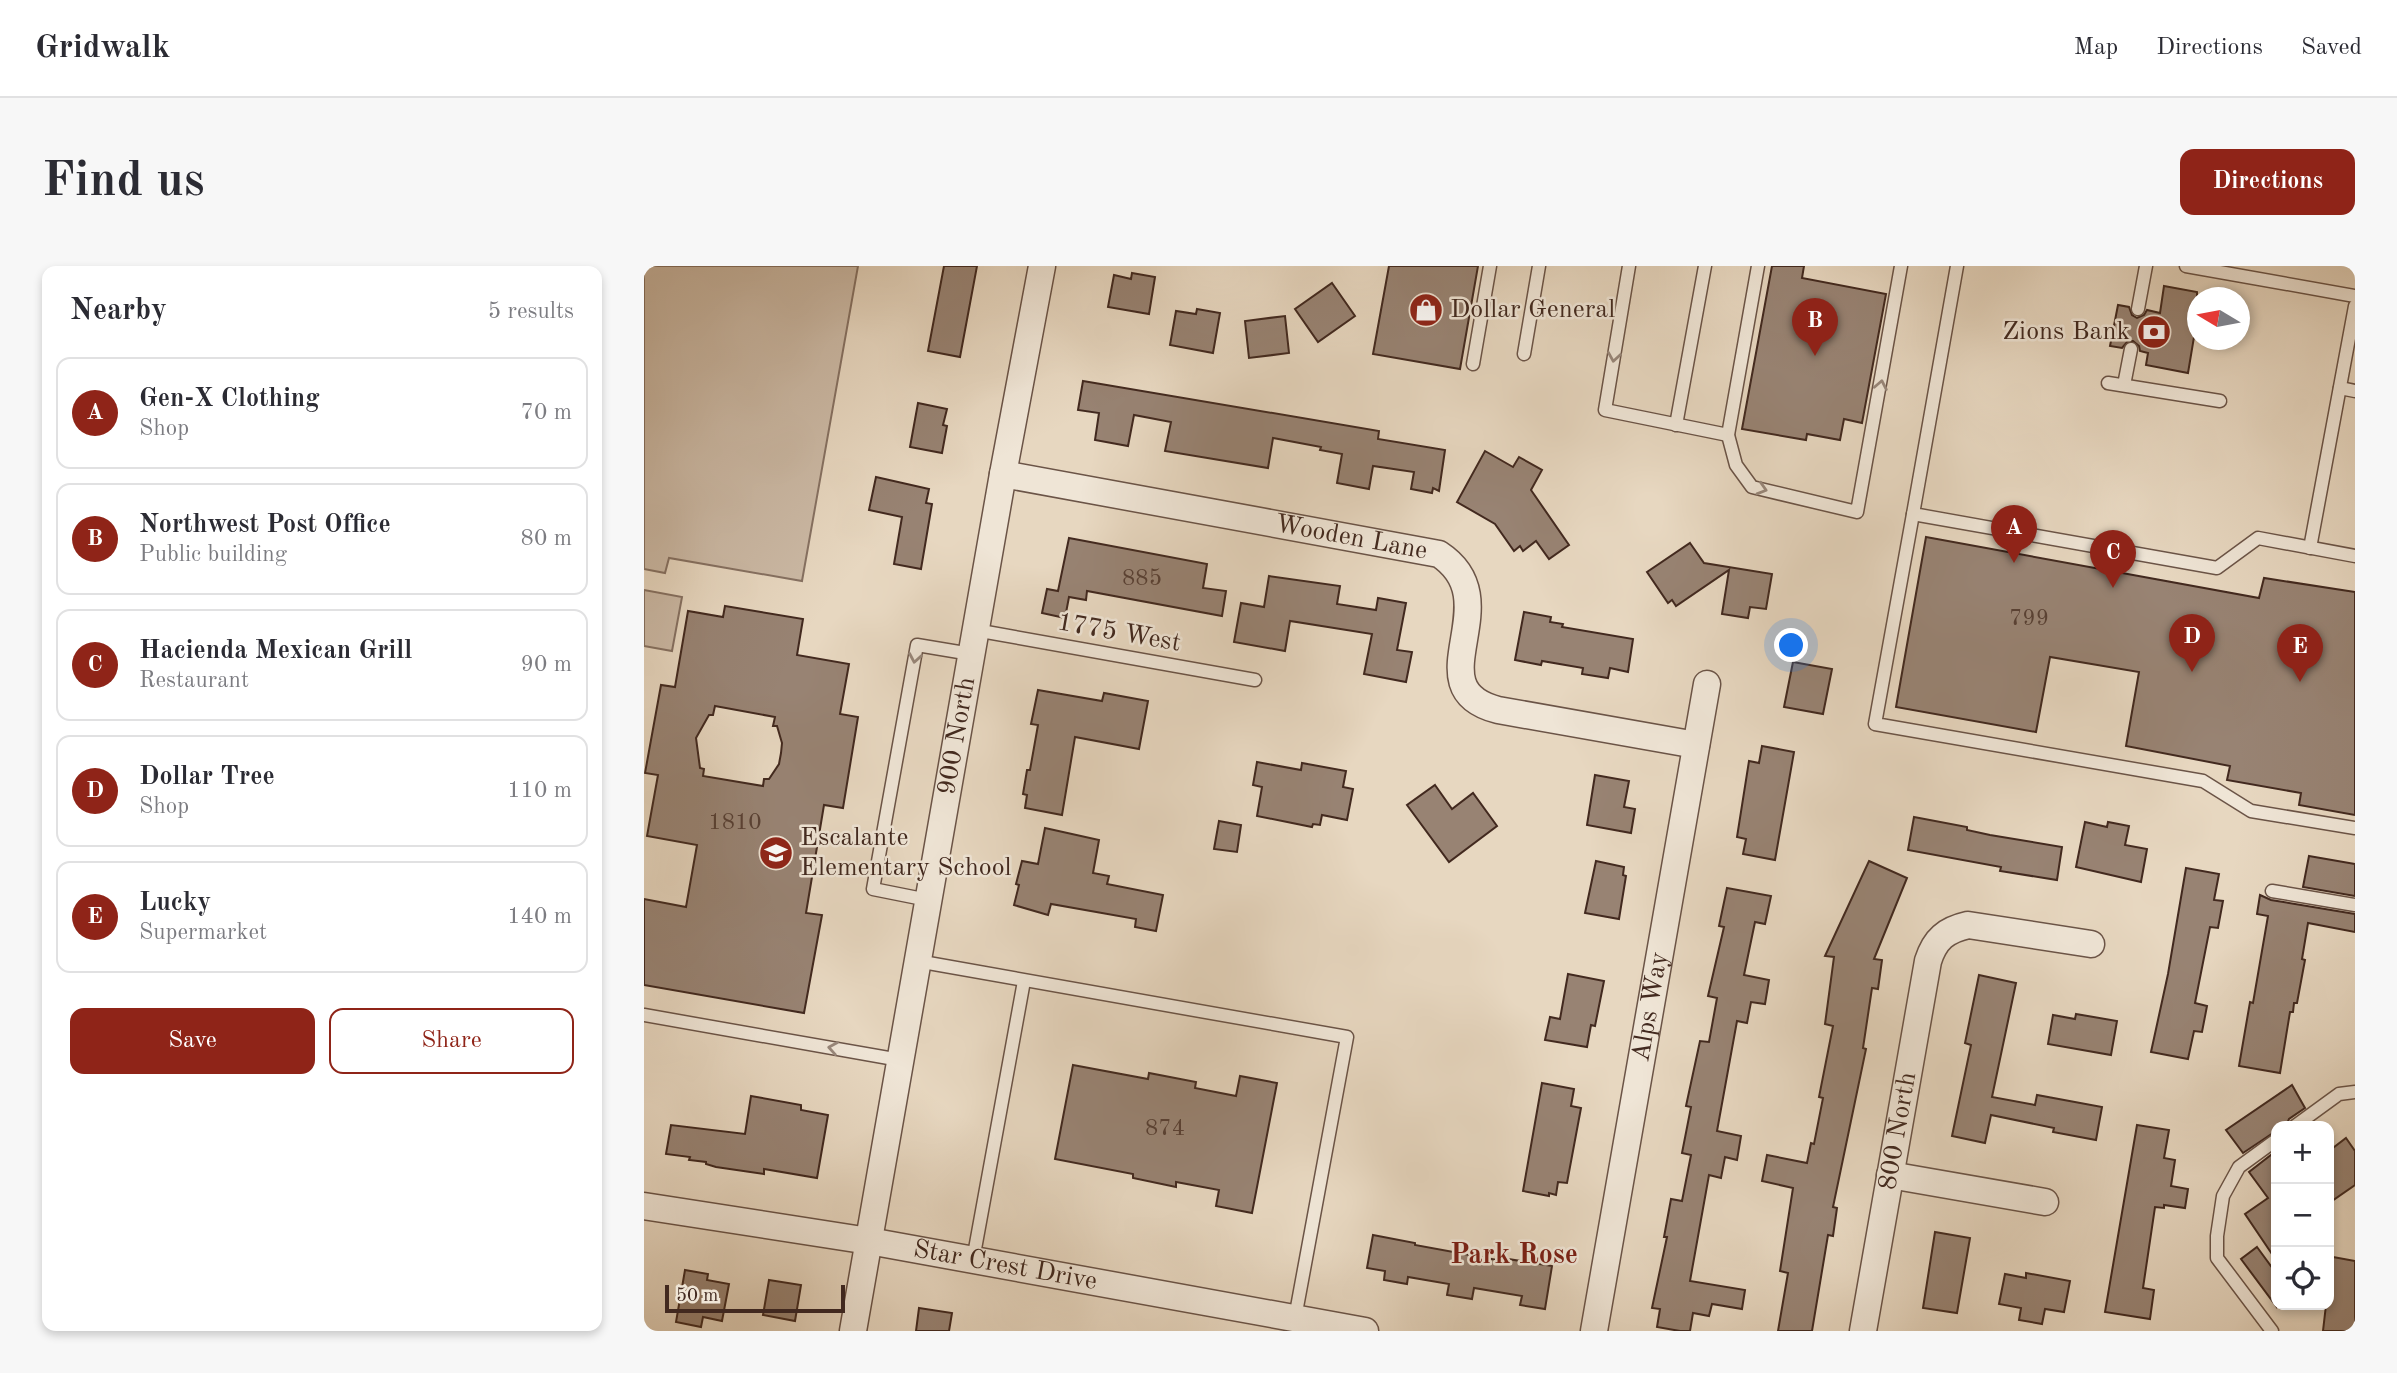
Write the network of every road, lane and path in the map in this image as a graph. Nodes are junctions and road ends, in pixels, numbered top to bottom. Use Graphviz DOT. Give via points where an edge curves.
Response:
graph roads {
  1 [pos="1042,266"];
  2 [pos="1490,266"];
  3 [pos="1539,266"];
  4 [pos="1629,266"];
  5 [pos="1705,266"];
  6 [pos="1758,266"];
  7 [pos="1901,266"];
  8 [pos="1956,266"];
  9 [pos="2146,266"];
  10 [pos="2186,266"];
  11 [pos="2355,296"];
  12 [pos="2355,306"];
  13 [pos="2138,309"];
  14 [pos="2131,349"];
  15 [pos="1524,354"];
  16 [pos="1473,364"];
  17 [pos="2108,383"];
  18 [pos="2124,385"];
  19 [pos="2340,388"];
  20 [pos="2355,391"];
  21 [pos="2220,401"];
  22 [pos="1676,425"];
  23 [pos="1728,435"];
  24 [pos="1003,474"];
  25 [pos="1913,514"];
  26 [pos="2311,548"];
  27 [pos="2355,556"];
  28 [pos="973,642"];
  29 [pos="1255,680"];
  30 [pos="1707,684"];
  31 [pos="1696,745"];
  32 [pos="2355,828"];
  33 [pos="2272,891"];
  34 [pos="928,900"];
  35 [pos="2355,905"];
  36 [pos="2091,944"];
  37 [pos="917,961"];
  38 [pos="1024,981"];
  39 [pos="644,1015"];
  40 [pos="900,1060"];
  41 [pos="2355,1091"];
  42 [pos="2302,1121"];
  43 [pos="2271,1144"];
  44 [pos="1891,1175"];
  45 [pos="2045,1202"];
  46 [pos="644,1206"];
  47 [pos="869,1241"];
  48 [pos="973,1260"];
  49 [pos="1295,1318"];
  50 [pos="853,1331"];
  51 [pos="1365,1331"];
  52 [pos="1594,1331"];
  53 [pos="1863,1331"];
  54 [pos="2272,1331"];
  1 -- 24 [label="street, 900 North"];
  2 -- 16 [label="lane"];
  3 -- 15 [label="lane"];
  4 -- 22 [label="lane, one-way" via="1605,410"];
  5 -- 22 [label="lane"];
  6 -- 23 [label="lane"];
  23 -- 7 [label="lane, one-way" via="1736,466 1752,487 1857,512"];
  8 -- 25 [label="lane"];
  9 -- 13 [label="lane"];
  10 -- 11 [label="lane"];
  12 -- 19 [label="lane"];
  14 -- 18 [label="lane"];
  17 -- 18 [label="lane"];
  18 -- 21 [label="lane"];
  19 -- 20 [label="lane"];
  19 -- 26 [label="lane"];
  22 -- 23 [label="lane"];
  24 -- 28 [label="street, 900 North"];
  24 -- 31 [label="street, Wooden Lane" via="1439,554 1458,571 1468,596 1460,670 1476,701 1498,710"];
  25 -- 26 [label="lane" via="2217,568 2258,538"];
  25 -- 32 [label="lane" via="1875,724 2203,781 2252,811"];
  26 -- 27 [label="lane"];
  28 -- 29 [label="lane, 1775 West"];
  28 -- 34 [label="street, 900 North"];
  28 -- 34 [label="lane, 1775 West, one-way" via="917,645 873,889"];
  30 -- 31 [label="street, Alps Way"];
  31 -- 52 [label="street, Alps Way"];
  33 -- 35 [label="lane"];
  34 -- 37 [label="street, 900 North"];
  36 -- 44 [label="street, 800 North" via="1975,925 1954,928 1936,942 1928,961"];
  37 -- 38 [label="lane"];
  37 -- 40 [label="street, 900 North"];
  38 -- 48 [label="lane"];
  38 -- 49 [label="lane" via="1347,1037"];
  40 -- 39 [label="lane, one-way"];
  40 -- 47 [label="street, 900 North"];
  41 -- 42 [label="lane" via="2339,1094"];
  43 -- 54 [label="lane" via="2239,1167 2223,1196 2217,1258"];
  44 -- 45 [label="street"];
  44 -- 53 [label="street, 800 North"];
  46 -- 47 [label="street, Star Crest Drive"];
  47 -- 48 [label="street, Star Crest Drive"];
  47 -- 50 [label="street, 900 North"];
  48 -- 49 [label="street, Star Crest Drive"];
  49 -- 51 [label="street, Star Crest Drive"];
}
